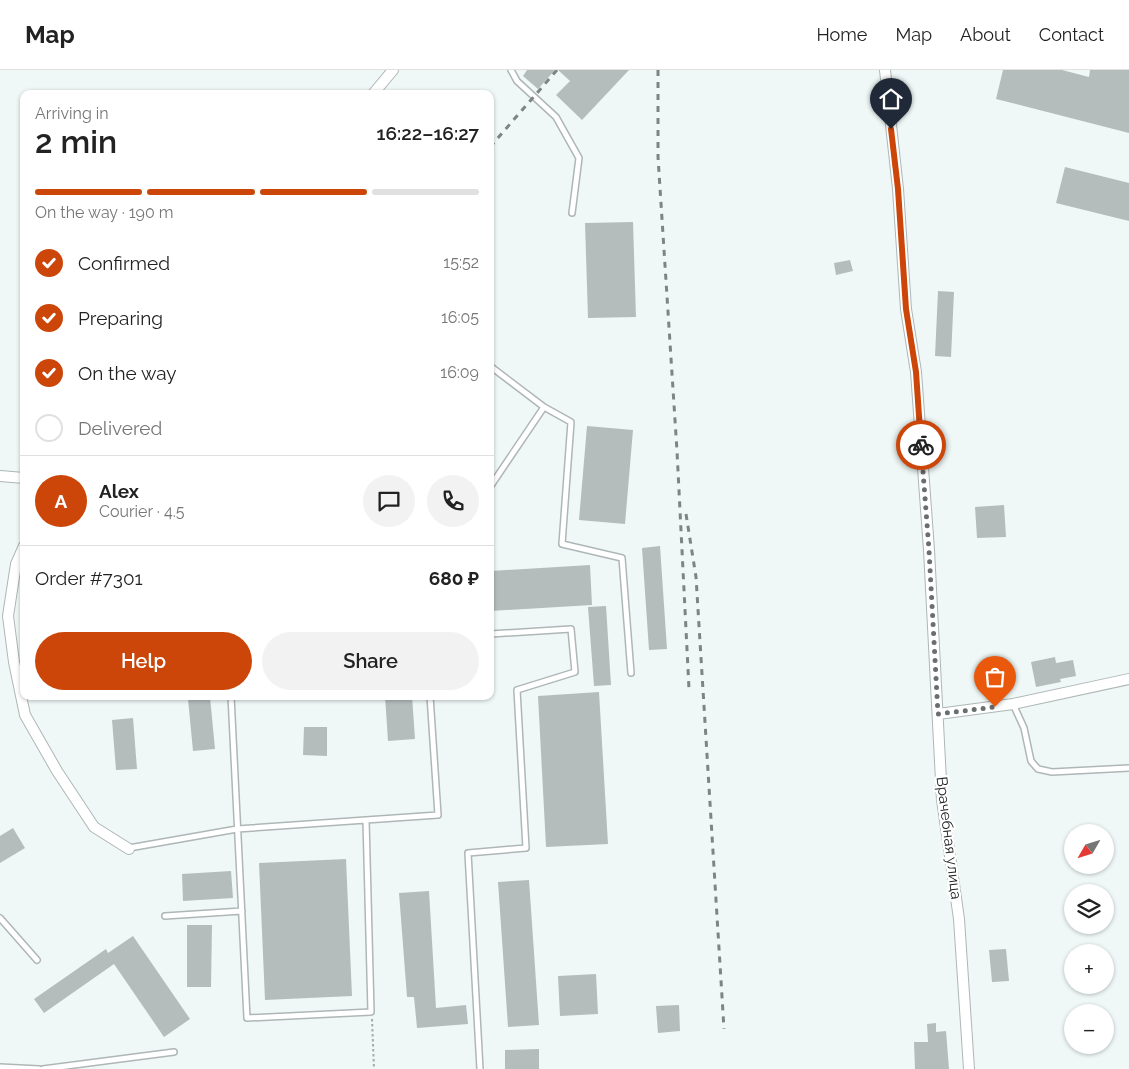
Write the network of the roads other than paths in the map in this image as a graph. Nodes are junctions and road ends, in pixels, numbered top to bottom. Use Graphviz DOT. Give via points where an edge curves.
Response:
graph roads {
  1 [pos="393,70"];
  2 [pos="511,70"];
  3 [pos="885,70"];
  4 [pos="376,90"];
  5 [pos="572,213"];
  6 [pos="494,369"];
  7 [pos="544,407"];
  8 [pos="0,476"];
  9 [pos="20,478"];
  10 [pos="494,481"];
  11 [pos="20,555"];
  12 [pos="494,634"];
  13 [pos="630,673"];
  14 [pos="1129,679"];
  15 [pos="20,690"];
  16 [pos="22,700"];
  17 [pos="231,700"];
  18 [pos="430,700"];
  19 [pos="1013,704"];
  20 [pos="938,714"];
  21 [pos="1129,768"];
  22 [pos="366,820"];
  23 [pos="237,828"];
  24 [pos="129,848"];
  25 [pos="242,911"];
  26 [pos="165,916"];
  27 [pos="0,918"];
  28 [pos="37,960"];
  29 [pos="174,1052"];
  30 [pos="0,1067"];
  31 [pos="972,1067"];
  32 [pos="41,1069"];
  33 [pos="480,1069"];
  1 -- 4 [label="street"];
  2 -- 5 [label="lane" via="517,81 556,117 579,158"];
  3 -- 20 [label="street, Врачебная улица" via="898,189 906,309 916,372"];
  6 -- 7 [label="lane"];
  7 -- 10 [label="lane"];
  7 -- 13 [label="lane" via="571,422 562,544 622,558"];
  8 -- 9 [label="street"];
  11 -- 15 [label="street" via="8,616"];
  12 -- 33 [label="lane" via="571,629 575,672 517,690 526,848 468,853"];
  14 -- 19 [label="street"];
  16 -- 24 [label="street" via="25,714 57,771 94,827"];
  17 -- 23 [label="lane"];
  18 -- 22 [label="lane" via="438,814"];
  19 -- 20 [label="street"];
  19 -- 21 [label="lane" via="1024,728 1031,761 1038,769 1052,772"];
  20 -- 31 [label="street, Врачебная улица" via="942,800 959,919"];
  22 -- 23 [label="lane"];
  22 -- 25 [label="lane" via="371,1012 247,1018"];
  23 -- 24 [label="lane"];
  23 -- 25 [label="lane"];
  25 -- 26 [label="lane"];
  27 -- 28 [label="lane"];
  29 -- 32 [label="lane"];
  30 -- 32 [label="lane"];
}
